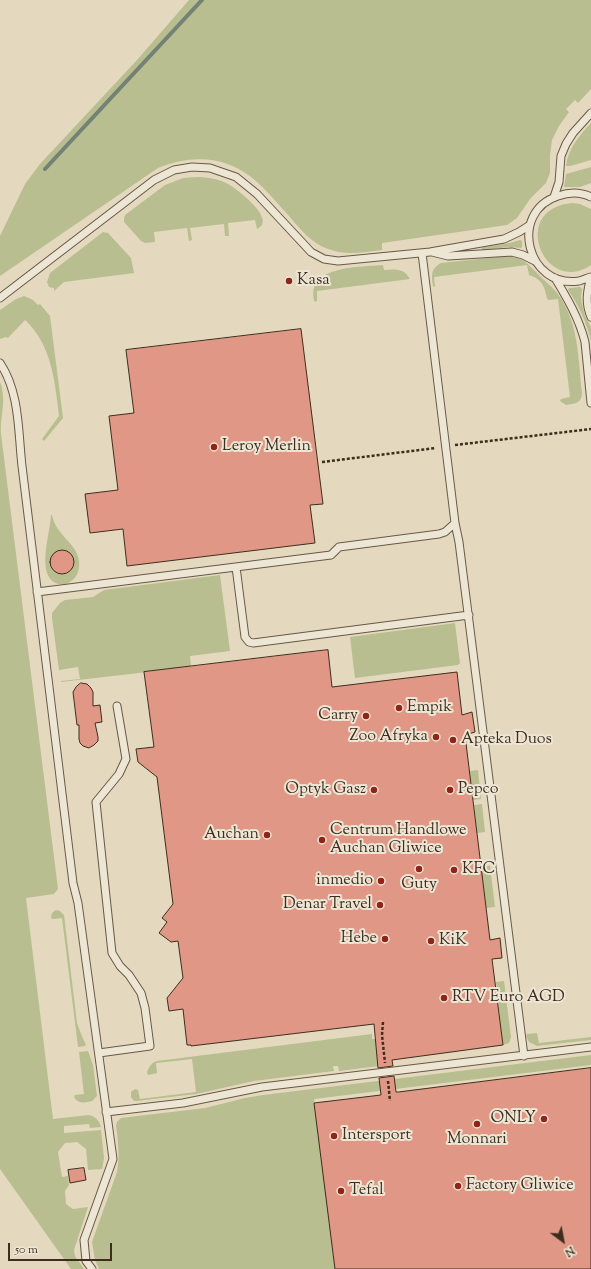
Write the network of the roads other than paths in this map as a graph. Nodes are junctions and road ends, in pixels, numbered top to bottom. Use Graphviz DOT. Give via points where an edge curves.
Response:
graph roads {
  1 [pos="591,113"];
  2 [pos="590,195"];
  3 [pos="554,197"];
  4 [pos="530,225"];
  5 [pos="430,252"];
  6 [pos="422,253"];
  7 [pos="535,262"];
  8 [pos="591,277"];
  9 [pos="555,278"];
  10 [pos="0,298"];
  11 [pos="591,317"];
  12 [pos="0,363"];
  13 [pos="591,403"];
  14 [pos="455,524"];
  15 [pos="236,567"];
  16 [pos="37,592"];
  17 [pos="469,615"];
  18 [pos="118,706"];
  19 [pos="591,1047"];
  20 [pos="99,1053"];
  21 [pos="524,1056"];
  22 [pos="106,1112"];
  23 [pos="92,1269"];
  1 -- 3 [label="lane" via="566,144 561,156 559,182"];
  2 -- 3 [label="lane" via="576,193"];
  3 -- 4 [label="lane" via="543,204"];
  4 -- 5 [label="lane" via="504,239"];
  4 -- 7 [label="lane" via="528,237"];
  5 -- 6 [label="lane"];
  5 -- 7 [label="lane" via="448,256 512,252"];
  6 -- 10 [label="lane" via="338,261 324,259 305,246 257,194 236,177 210,168 188,167 167,172 154,180"];
  6 -- 14 [label="lane"];
  7 -- 9 [label="lane"];
  8 -- 9 [label="lane" via="579,281"];
  8 -- 11 [label="lane" via="587,301"];
  9 -- 13 [label="lane" via="571,305 585,342"];
  12 -- 16 [label="lane" via="16,402"];
  14 -- 15 [label="lane" via="438,534 339,547 331,555"];
  14 -- 17 [label="lane"];
  15 -- 16 [label="lane"];
  15 -- 17 [label="lane" via="245,637 253,643"];
  16 -- 20 [label="lane" via="73,883"];
  17 -- 21 [label="lane"];
  18 -- 20 [label="lane" via="126,759 119,774 96,802 112,953 120,966 130,974 141,993 150,1046"];
  19 -- 21 [label="lane"];
  20 -- 22 [label="lane"];
  21 -- 22 [label="lane" via="262,1087 183,1103"];
  22 -- 23 [label="lane" via="113,1159 84,1240 86,1261"];
}
